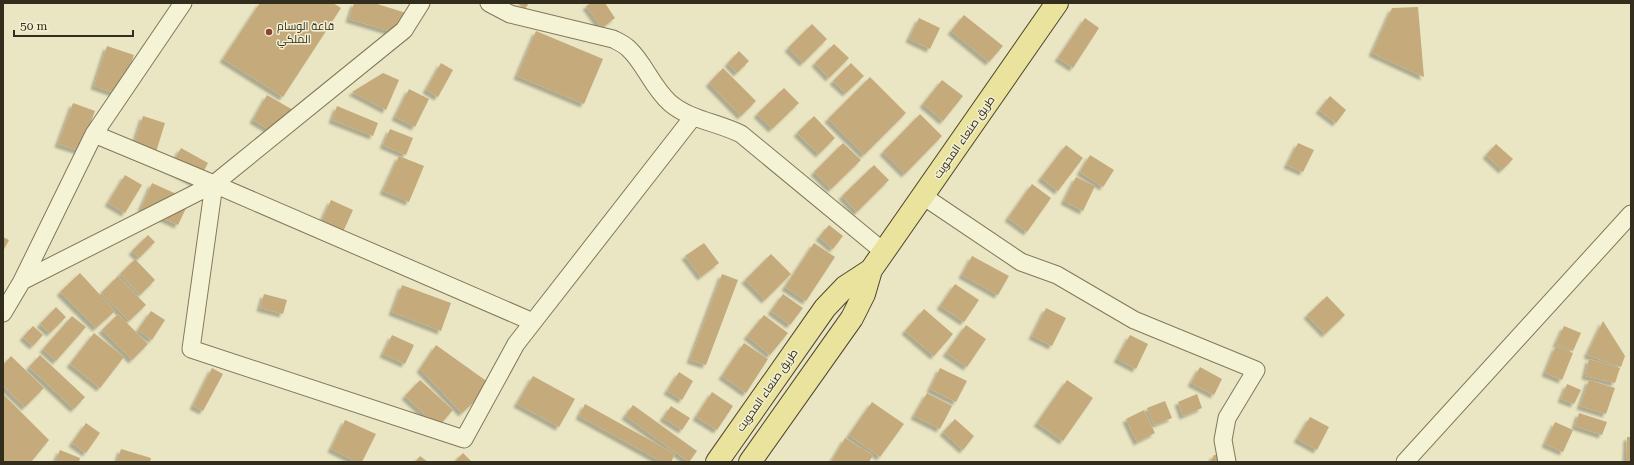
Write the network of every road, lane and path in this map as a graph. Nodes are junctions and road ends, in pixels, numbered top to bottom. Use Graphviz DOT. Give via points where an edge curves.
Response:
graph roads {
  1 [pos="183,3"];
  2 [pos="421,3"];
  3 [pos="489,3"];
  4 [pos="1057,3"];
  5 [pos="692,117"];
  6 [pos="94,134"];
  7 [pos="214,184"];
  8 [pos="923,196"];
  9 [pos="1631,214"];
  10 [pos="884,252"];
  11 [pos="871,270"];
  12 [pos="22,281"];
  13 [pos="3,313"];
  14 [pos="533,322"];
  15 [pos="716,462"];
  16 [pos="750,462"];
  17 [pos="1227,462"];
  18 [pos="1406,462"];
  1 -- 6 [label="street"];
  2 -- 7 [label="street" via="404,30"];
  3 -- 5 [label="street" via="510,14 613,39 622,44 634,55 661,94"];
  4 -- 8 [label="main road, طريق صنعاء المحويت"];
  5 -- 10 [label="street" via="729,128 746,138"];
  5 -- 14 [label="street"];
  6 -- 7 [label="street"];
  6 -- 12 [label="street"];
  7 -- 12 [label="street"];
  7 -- 14 [label="street"];
  7 -- 14 [label="street" via="191,349 464,439 516,344"];
  8 -- 10 [label="main road, طريق صنعاء المحويت"];
  8 -- 17 [label="street" via="1020,262 1057,275 1134,320 1256,370 1227,418 1223,440"];
  9 -- 18 [label="street"];
  10 -- 11 [label="main road, طريق صنعاء المحويت"];
  11 -- 15 [label="main road, طريق صنعاء المحويت" via="845,287 825,308"];
  11 -- 16 [label="main road, طريق صنعاء المحويت" via="864,294 852,318"];
  12 -- 13 [label="street"];
}
